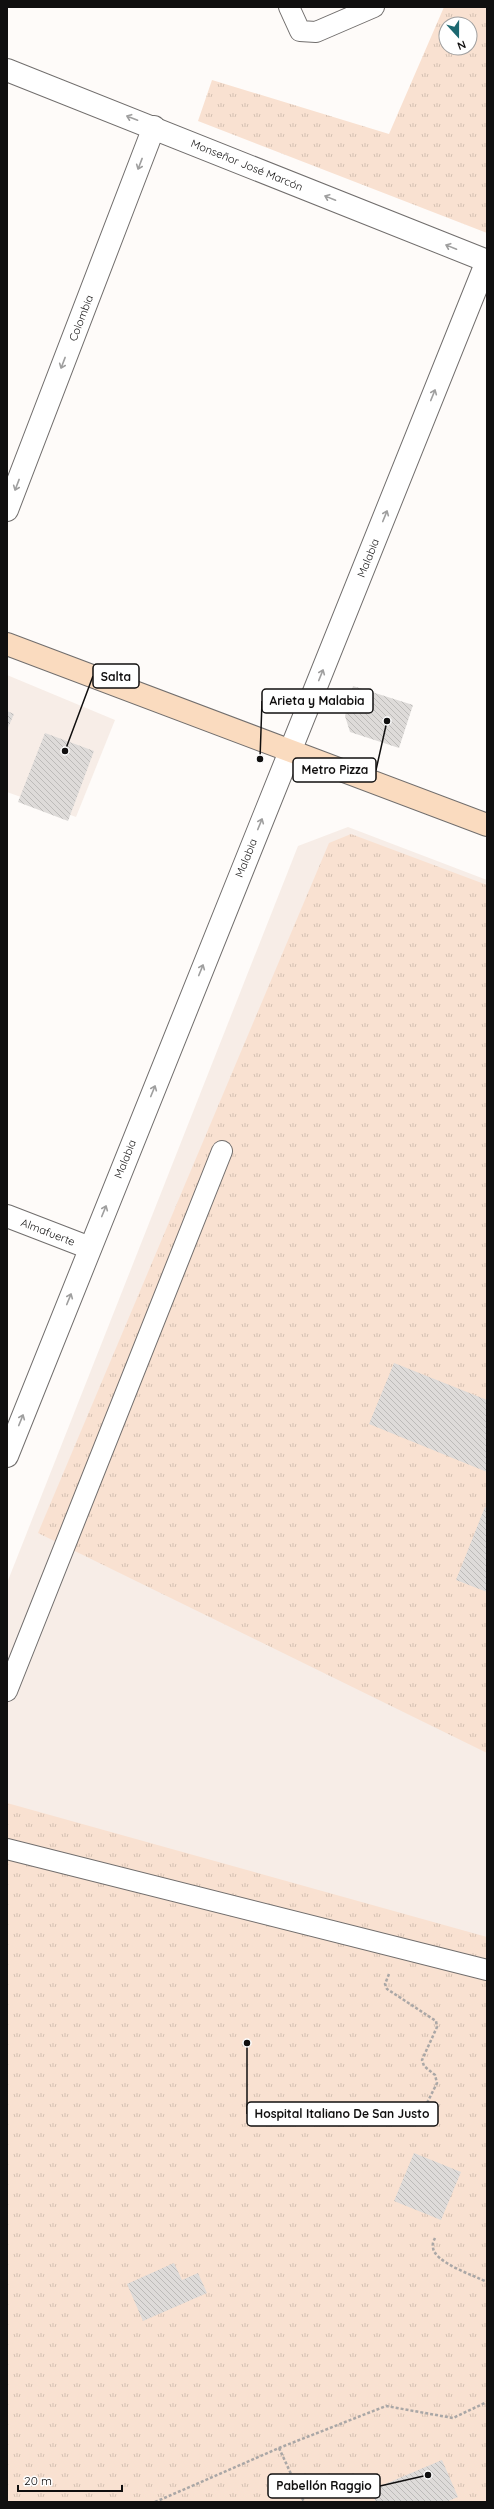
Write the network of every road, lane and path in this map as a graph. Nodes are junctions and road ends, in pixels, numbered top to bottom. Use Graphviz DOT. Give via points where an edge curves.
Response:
graph roads {
  1 [pos="289,7"];
  2 [pos="374,7"];
  3 [pos="7,70"];
  4 [pos="154,127"];
  5 [pos="487,261"];
  6 [pos="7,510"];
  7 [pos="7,644"];
  8 [pos="290,750"];
  9 [pos="487,825"];
  10 [pos="222,1151"];
  11 [pos="7,1216"];
  12 [pos="90,1248"];
  13 [pos="7,1456"];
  14 [pos="7,1691"];
  15 [pos="7,1849"];
  16 [pos="400,1948"];
  17 [pos="487,1970"];
  18 [pos="417,2123"];
  19 [pos="435,2238"];
  20 [pos="487,2282"];
  21 [pos="487,2402"];
  22 [pos="279,2448"];
  23 [pos="155,2502"];
  24 [pos="304,2502"];
  1 -- 2 [label="lane" via="300,31 316,32"];
  4 -- 3 [label="street, Monseñor José Marcón, one-way"];
  5 -- 4 [label="street, Monseñor José Marcón, one-way"];
  4 -- 6 [label="street, Colombia, one-way"];
  8 -- 5 [label="street, Malabia, one-way"];
  7 -- 8 [label="street"];
  8 -- 9 [label="street"];
  12 -- 8 [label="street, Malabia, one-way"];
  10 -- 14 [label="lane"];
  11 -- 12 [label="street, Almafuerte"];
  13 -- 12 [label="street, Malabia, one-way"];
  15 -- 16 [label="lane"];
  16 -- 17 [label="lane"];
  16 -- 18 [label="path" via="385,1986 436,2022 437,2027 422,2060 424,2066 435,2075 437,2082"];
  19 -- 20 [label="path" via="432,2248 436,2256"];
  21 -- 22 [label="path" via="453,2418 386,2406"];
  22 -- 23 [label="path"];
  22 -- 24 [label="path"];
}
